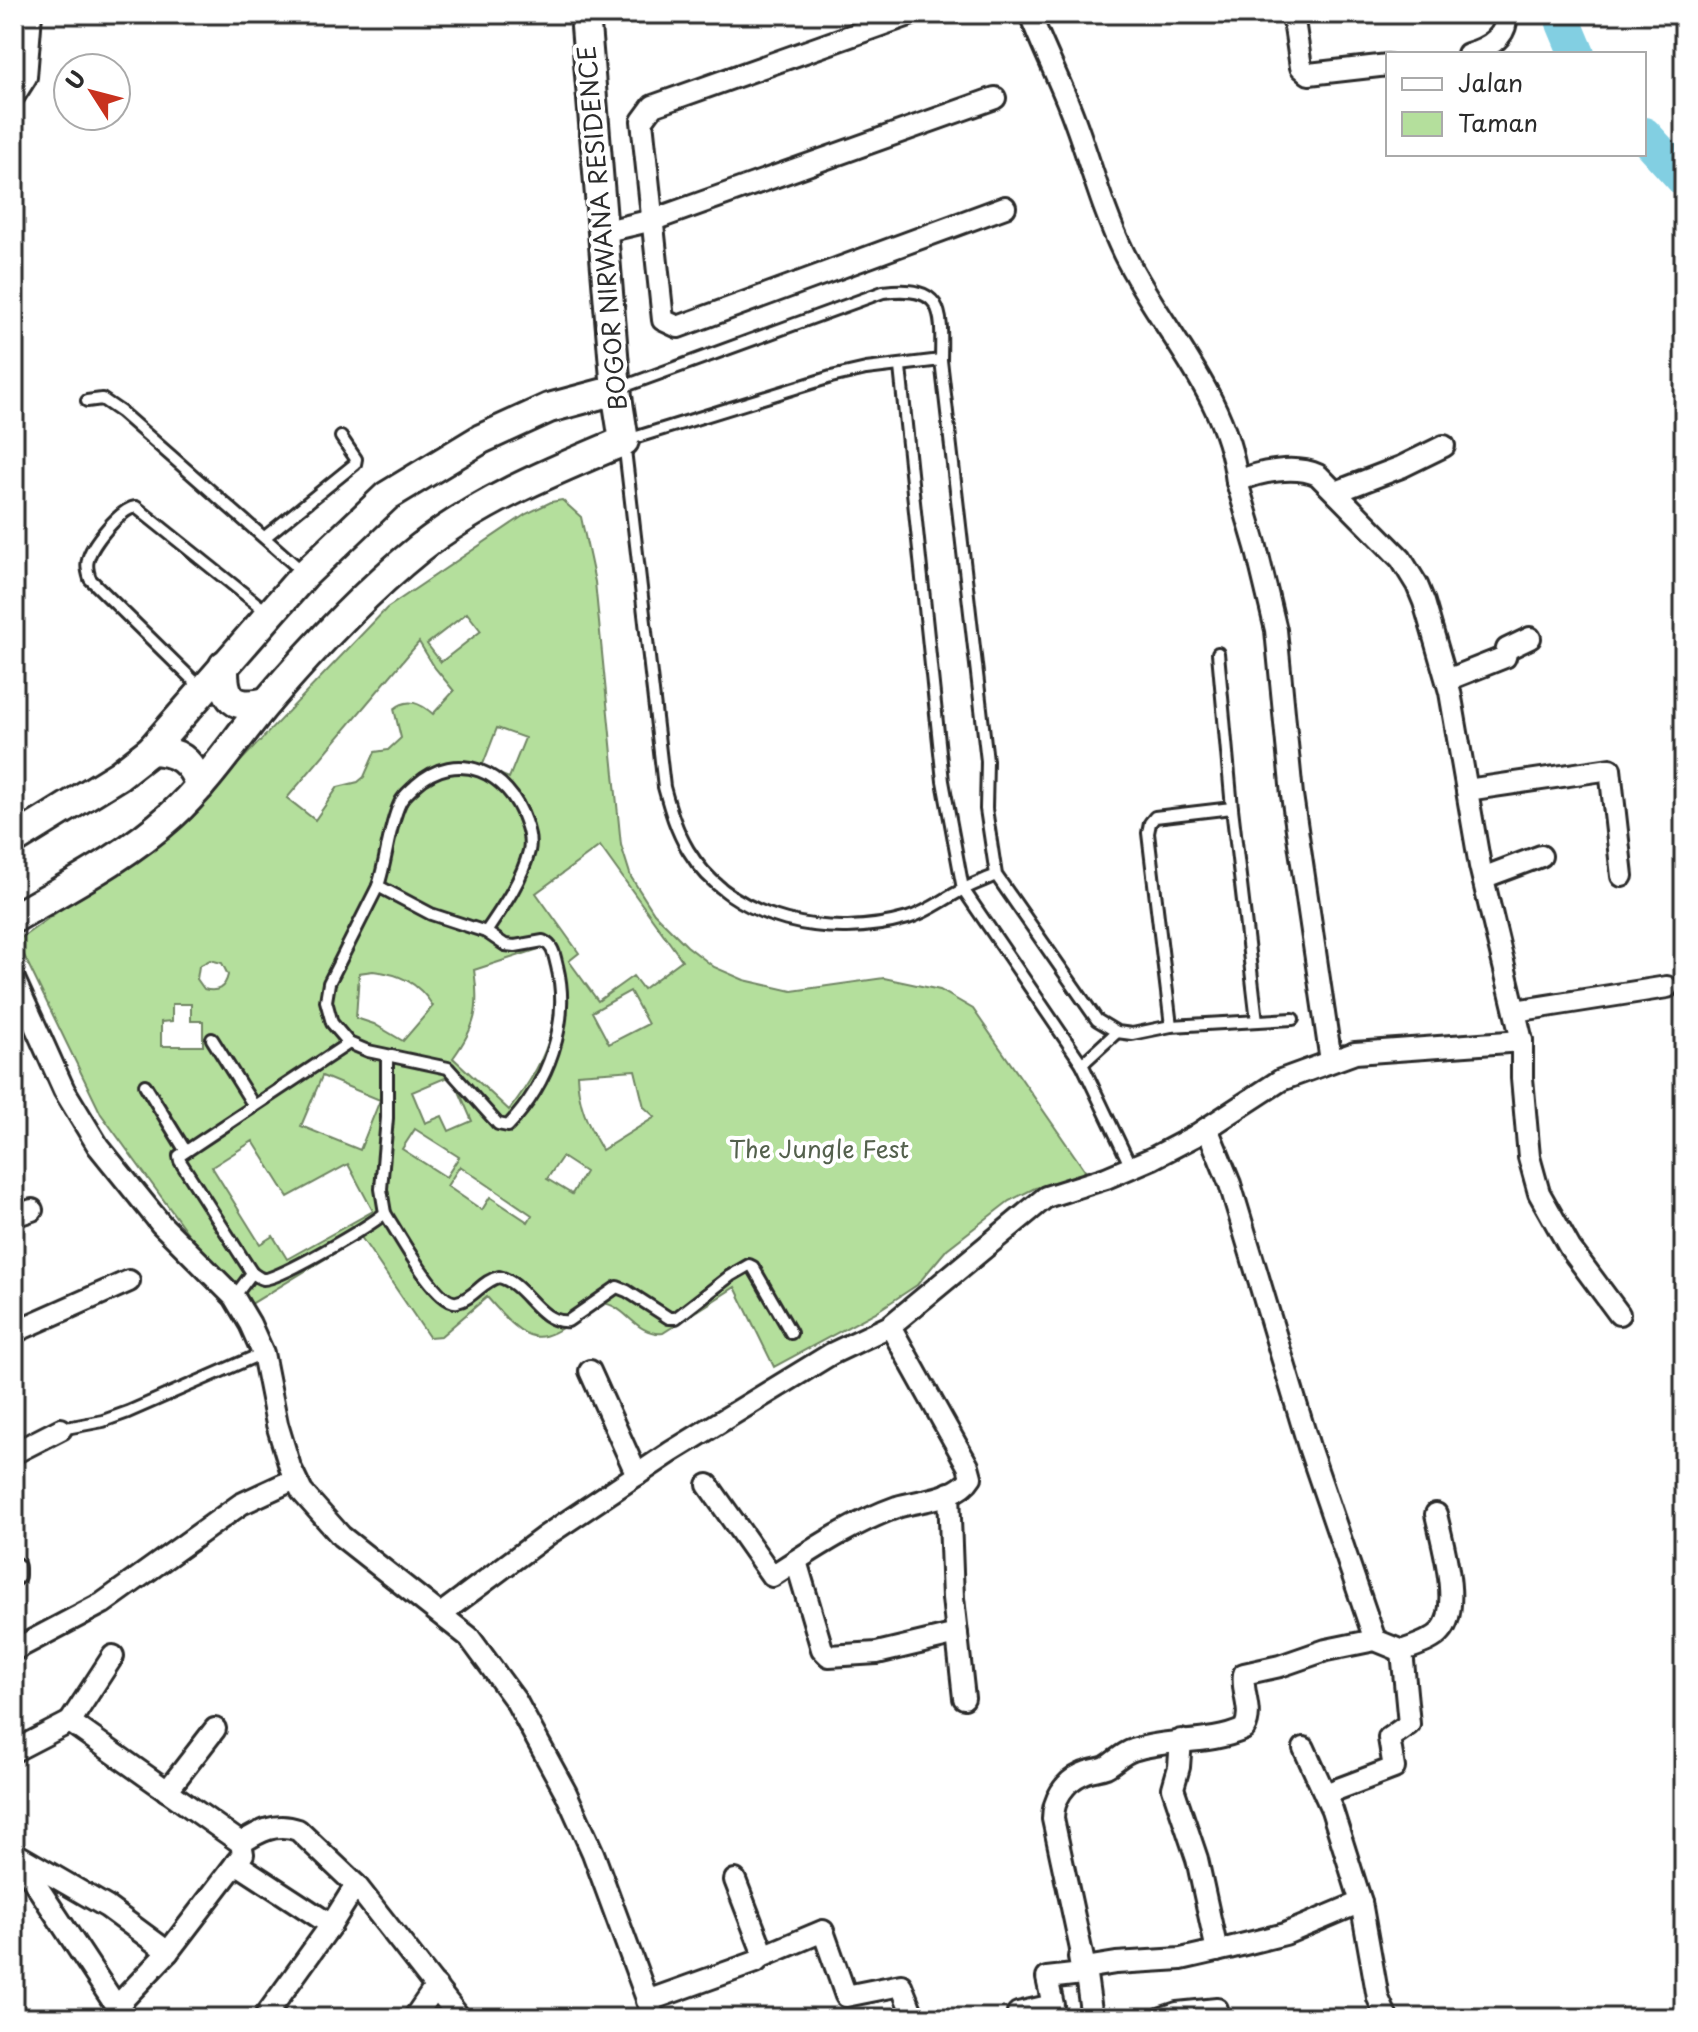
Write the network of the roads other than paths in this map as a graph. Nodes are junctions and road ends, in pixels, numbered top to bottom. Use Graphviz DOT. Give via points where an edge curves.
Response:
graph roads {
  1 [pos="31,14"];
  2 [pos="585,14"];
  3 [pos="912,14"];
  4 [pos="1030,14"];
  5 [pos="1293,14"];
  6 [pos="1506,14"];
  7 [pos="1472,52"];
  8 [pos="1386,65"];
  9 [pos="14,96"];
  10 [pos="995,98"];
  11 [pos="1005,207"];
  12 [pos="653,220"];
  13 [pos="602,232"];
  14 [pos="941,360"];
  15 [pos="900,367"];
  16 [pos="616,390"];
  17 [pos="87,401"];
  18 [pos="341,437"];
  19 [pos="624,441"];
  20 [pos="1444,446"];
  21 [pos="1237,482"];
  22 [pos="1336,492"];
  23 [pos="265,537"];
  24 [pos="305,574"];
  25 [pos="268,614"];
  26 [pos="1530,638"];
  27 [pos="1218,653"];
  28 [pos="224,665"];
  29 [pos="1447,680"];
  30 [pos="204,691"];
  31 [pos="267,702"];
  32 [pos="151,750"];
  33 [pos="200,786"];
  34 [pos="1467,790"];
  35 [pos="1232,808"];
  36 [pos="14,840"];
  37 [pos="1541,856"];
  38 [pos="996,875"];
  39 [pos="1622,876"];
  40 [pos="1485,877"];
  41 [pos="378,886"];
  42 [pos="963,889"];
  43 [pos="14,918"];
  44 [pos="486,932"];
  45 [pos="14,979"];
  46 [pos="1667,987"];
  47 [pos="1515,1011"];
  48 [pos="1293,1019"];
  49 [pos="1257,1021"];
  50 [pos="1171,1026"];
  51 [pos="1117,1032"];
  52 [pos="212,1039"];
  53 [pos="1522,1041"];
  54 [pos="349,1043"];
  55 [pos="387,1057"];
  56 [pos="1331,1061"];
  57 [pos="1082,1064"];
  58 [pos="145,1085"];
  59 [pos="254,1106"];
  60 [pos="1207,1128"];
  61 [pos="185,1150"];
  62 [pos="1131,1167"];
  63 [pos="385,1213"];
  64 [pos="252,1273"];
  65 [pos="129,1281"];
  66 [pos="234,1297"];
  67 [pos="1619,1314"];
  68 [pos="890,1326"];
  69 [pos="14,1332"];
  70 [pos="791,1333"];
  71 [pos="263,1353"];
  72 [pos="590,1371"];
  73 [pos="61,1429"];
  74 [pos="14,1453"];
  75 [pos="637,1475"];
  76 [pos="295,1479"];
  77 [pos="708,1485"];
  78 [pos="949,1493"];
  79 [pos="1436,1514"];
  80 [pos="796,1561"];
  81 [pos="14,1568"];
  82 [pos="14,1575"];
  83 [pos="442,1613"];
  84 [pos="957,1634"];
  85 [pos="1375,1640"];
  86 [pos="14,1650"];
  87 [pos="1402,1651"];
  88 [pos="113,1656"];
  89 [pos="964,1698"];
  90 [pos="70,1722"];
  91 [pos="215,1729"];
  92 [pos="1181,1740"];
  93 [pos="1304,1748"];
  94 [pos="14,1751"];
  95 [pos="167,1791"];
  96 [pos="1325,1794"];
  97 [pos="14,1852"];
  98 [pos="239,1853"];
  99 [pos="735,1880"];
  100 [pos="356,1885"];
  101 [pos="1070,1901"];
  102 [pos="1361,1902"];
  103 [pos="331,1925"];
  104 [pos="1217,1951"];
  105 [pos="168,1952"];
  106 [pos="761,1957"];
  107 [pos="1085,1968"];
  108 [pos="436,1986"];
  109 [pos="1217,2009"];
  110 [pos="650,2010"];
  111 [pos="121,2012"];
  112 [pos="264,2018"];
  113 [pos="414,2018"];
  114 [pos="460,2018"];
  115 [pos="914,2018"];
  116 [pos="1018,2018"];
  117 [pos="1092,2018"];
  118 [pos="1162,2018"];
  119 [pos="1387,2018"];
  1 -- 9 [label="street" via="26,77"];
  2 -- 13 [label="street, BOGOR NIRWANA RESIDENCE"];
  3 -- 12 [label="street" via="653,106 642,121"];
  4 -- 21 [label="street" via="1124,254 1212,398 1234,454"];
  5 -- 8 [label="street" via="1301,67 1309,74"];
  6 -- 7 [label="street" via="1497,39"];
  10 -- 12 [label="street"];
  11 -- 12 [label="street" via="678,327 663,320"];
  12 -- 13 [label="street"];
  13 -- 16 [label="street, BOGOR NIRWANA RESIDENCE"];
  14 -- 15 [label="lane"];
  14 -- 16 [label="lane" via="940,310 924,294 898,290"];
  14 -- 38 [label="lane"];
  15 -- 19 [label="lane" via="831,377"];
  15 -- 42 [label="lane" via="943,781"];
  16 -- 19 [label="street, BOGOR NIRWANA RESIDENCE"];
  16 -- 24 [label="street" via="549,408 413,478 361,518"];
  17 -- 23 [label="lane" via="102,399 121,412"];
  18 -- 23 [label="lane" via="355,464"];
  19 -- 31 [label="street" via="500,496 420,548"];
  19 -- 42 [label="lane" via="664,787 689,852 717,885 786,921 835,927 884,924 929,909"];
  20 -- 22 [label="street"];
  21 -- 22 [label="street" via="1307,470"];
  21 -- 56 [label="street" via="1276,630 1292,795"];
  22 -- 29 [label="street" via="1408,569 1432,624"];
  23 -- 24 [label="lane"];
  24 -- 25 [label="street"];
  25 -- 28 [label="street"];
  25 -- 30 [label="lane" via="136,507 126,509 93,546 87,562 90,579"];
  26 -- 29 [label="street" via="1507,649 1505,657"];
  27 -- 35 [label="lane"];
  28 -- 30 [label="street"];
  28 -- 31 [label="street" via="224,685 234,701 250,706"];
  29 -- 34 [label="street"];
  30 -- 32 [label="street"];
  31 -- 33 [label="street"];
  32 -- 33 [label="street" via="175,753 193,769"];
  32 -- 36 [label="street"];
  33 -- 43 [label="street" via="144,837"];
  34 -- 39 [label="street" via="1610,769"];
  34 -- 40 [label="street"];
  35 -- 49 [label="lane"];
  35 -- 50 [label="lane" via="1166,814 1150,823 1148,850"];
  37 -- 40 [label="street"];
  38 -- 42 [label="lane"];
  38 -- 51 [label="lane" via="1097,1020"];
  40 -- 47 [label="street"];
  41 -- 44 [label="lane" via="431,914"];
  41 -- 44 [label="lane" via="406,795 443,767 481,771 500,781 520,805 529,849 514,888"];
  41 -- 54 [label="lane" via="329,983 326,1001 332,1023"];
  42 -- 57 [label="lane"];
  44 -- 55 [label="lane" via="510,946 548,943 561,982 552,1055 514,1119 508,1126 498,1124 448,1068"];
  45 -- 66 [label="street" via="64,1090 98,1146 161,1224"];
  46 -- 47 [label="street"];
  47 -- 53 [label="street"];
  48 -- 49 [label="lane"];
  49 -- 50 [label="lane"];
  50 -- 51 [label="lane"];
  51 -- 57 [label="lane"];
  52 -- 59 [label="lane"];
  53 -- 56 [label="street" via="1355,1053"];
  53 -- 67 [label="street" via="1529,1157 1539,1193 1570,1248"];
  54 -- 55 [label="lane"];
  54 -- 59 [label="lane"];
  55 -- 63 [label="lane" via="381,1189"];
  56 -- 60 [label="street" via="1281,1080"];
  57 -- 62 [label="lane"];
  58 -- 61 [label="lane"];
  59 -- 61 [label="lane"];
  60 -- 62 [label="street"];
  60 -- 85 [label="street" via="1230,1184 1309,1447"];
  61 -- 64 [label="lane" via="180,1161"];
  62 -- 68 [label="street" via="1033,1205"];
  63 -- 64 [label="lane" via="307,1261 264,1280"];
  63 -- 70 [label="lane" via="436,1291 451,1302 499,1277 558,1322 568,1321 617,1287 676,1318 749,1265"];
  64 -- 66 [label="lane"];
  65 -- 69 [label="street"];
  66 -- 71 [label="street"];
  68 -- 75 [label="street" via="768,1390"];
  68 -- 78 [label="street" via="968,1466 968,1482"];
  71 -- 73 [label="lane" via="103,1421"];
  71 -- 76 [label="street"];
  72 -- 75 [label="street"];
  73 -- 74 [label="street"];
  75 -- 83 [label="street"];
  76 -- 83 [label="street" via="341,1536"];
  76 -- 86 [label="street" via="241,1504 103,1603"];
  77 -- 80 [label="street" via="772,1576"];
  78 -- 80 [label="street" via="873,1518"];
  78 -- 84 [label="street"];
  79 -- 87 [label="street" via="1452,1591 1449,1608 1442,1631"];
  80 -- 84 [label="street" via="822,1649 829,1656 877,1653"];
  81 -- 82 [label="street"];
  83 -- 110 [label="street" via="482,1651 566,1793"];
  84 -- 89 [label="street"];
  85 -- 87 [label="street"];
  85 -- 92 [label="street" via="1249,1671 1243,1679 1249,1714 1244,1729"];
  87 -- 96 [label="street" via="1409,1724 1389,1738 1394,1768"];
  88 -- 90 [label="street"];
  90 -- 94 [label="street"];
  90 -- 95 [label="street"];
  91 -- 95 [label="street"];
  92 -- 101 [label="street" via="1130,1751 1106,1767 1078,1776 1058,1796 1053,1819"];
  92 -- 104 [label="street" via="1173,1788 1197,1859"];
  93 -- 96 [label="street"];
  95 -- 98 [label="street"];
  96 -- 102 [label="street"];
  97 -- 105 [label="street" via="107,1907"];
  97 -- 111 [label="street"];
  98 -- 100 [label="street" via="269,1828 288,1827 298,1830"];
  98 -- 103 [label="street"];
  98 -- 105 [label="street"];
  99 -- 106 [label="street"];
  100 -- 103 [label="street"];
  100 -- 108 [label="street"];
  101 -- 107 [label="street"];
  101 -- 116 [label="street" via="1082,1974 1047,1978 1053,2005 1018,2013"];
  102 -- 104 [label="street" via="1285,1934"];
  102 -- 119 [label="street" via="1378,1998"];
  103 -- 112 [label="street"];
  104 -- 107 [label="street"];
  105 -- 111 [label="street"];
  106 -- 110 [label="street"];
  106 -- 115 [label="street" via="823,1931 846,1996 901,1985"];
  107 -- 117 [label="street"];
  108 -- 113 [label="street"];
  108 -- 114 [label="street"];
  109 -- 118 [label="street"];
}
